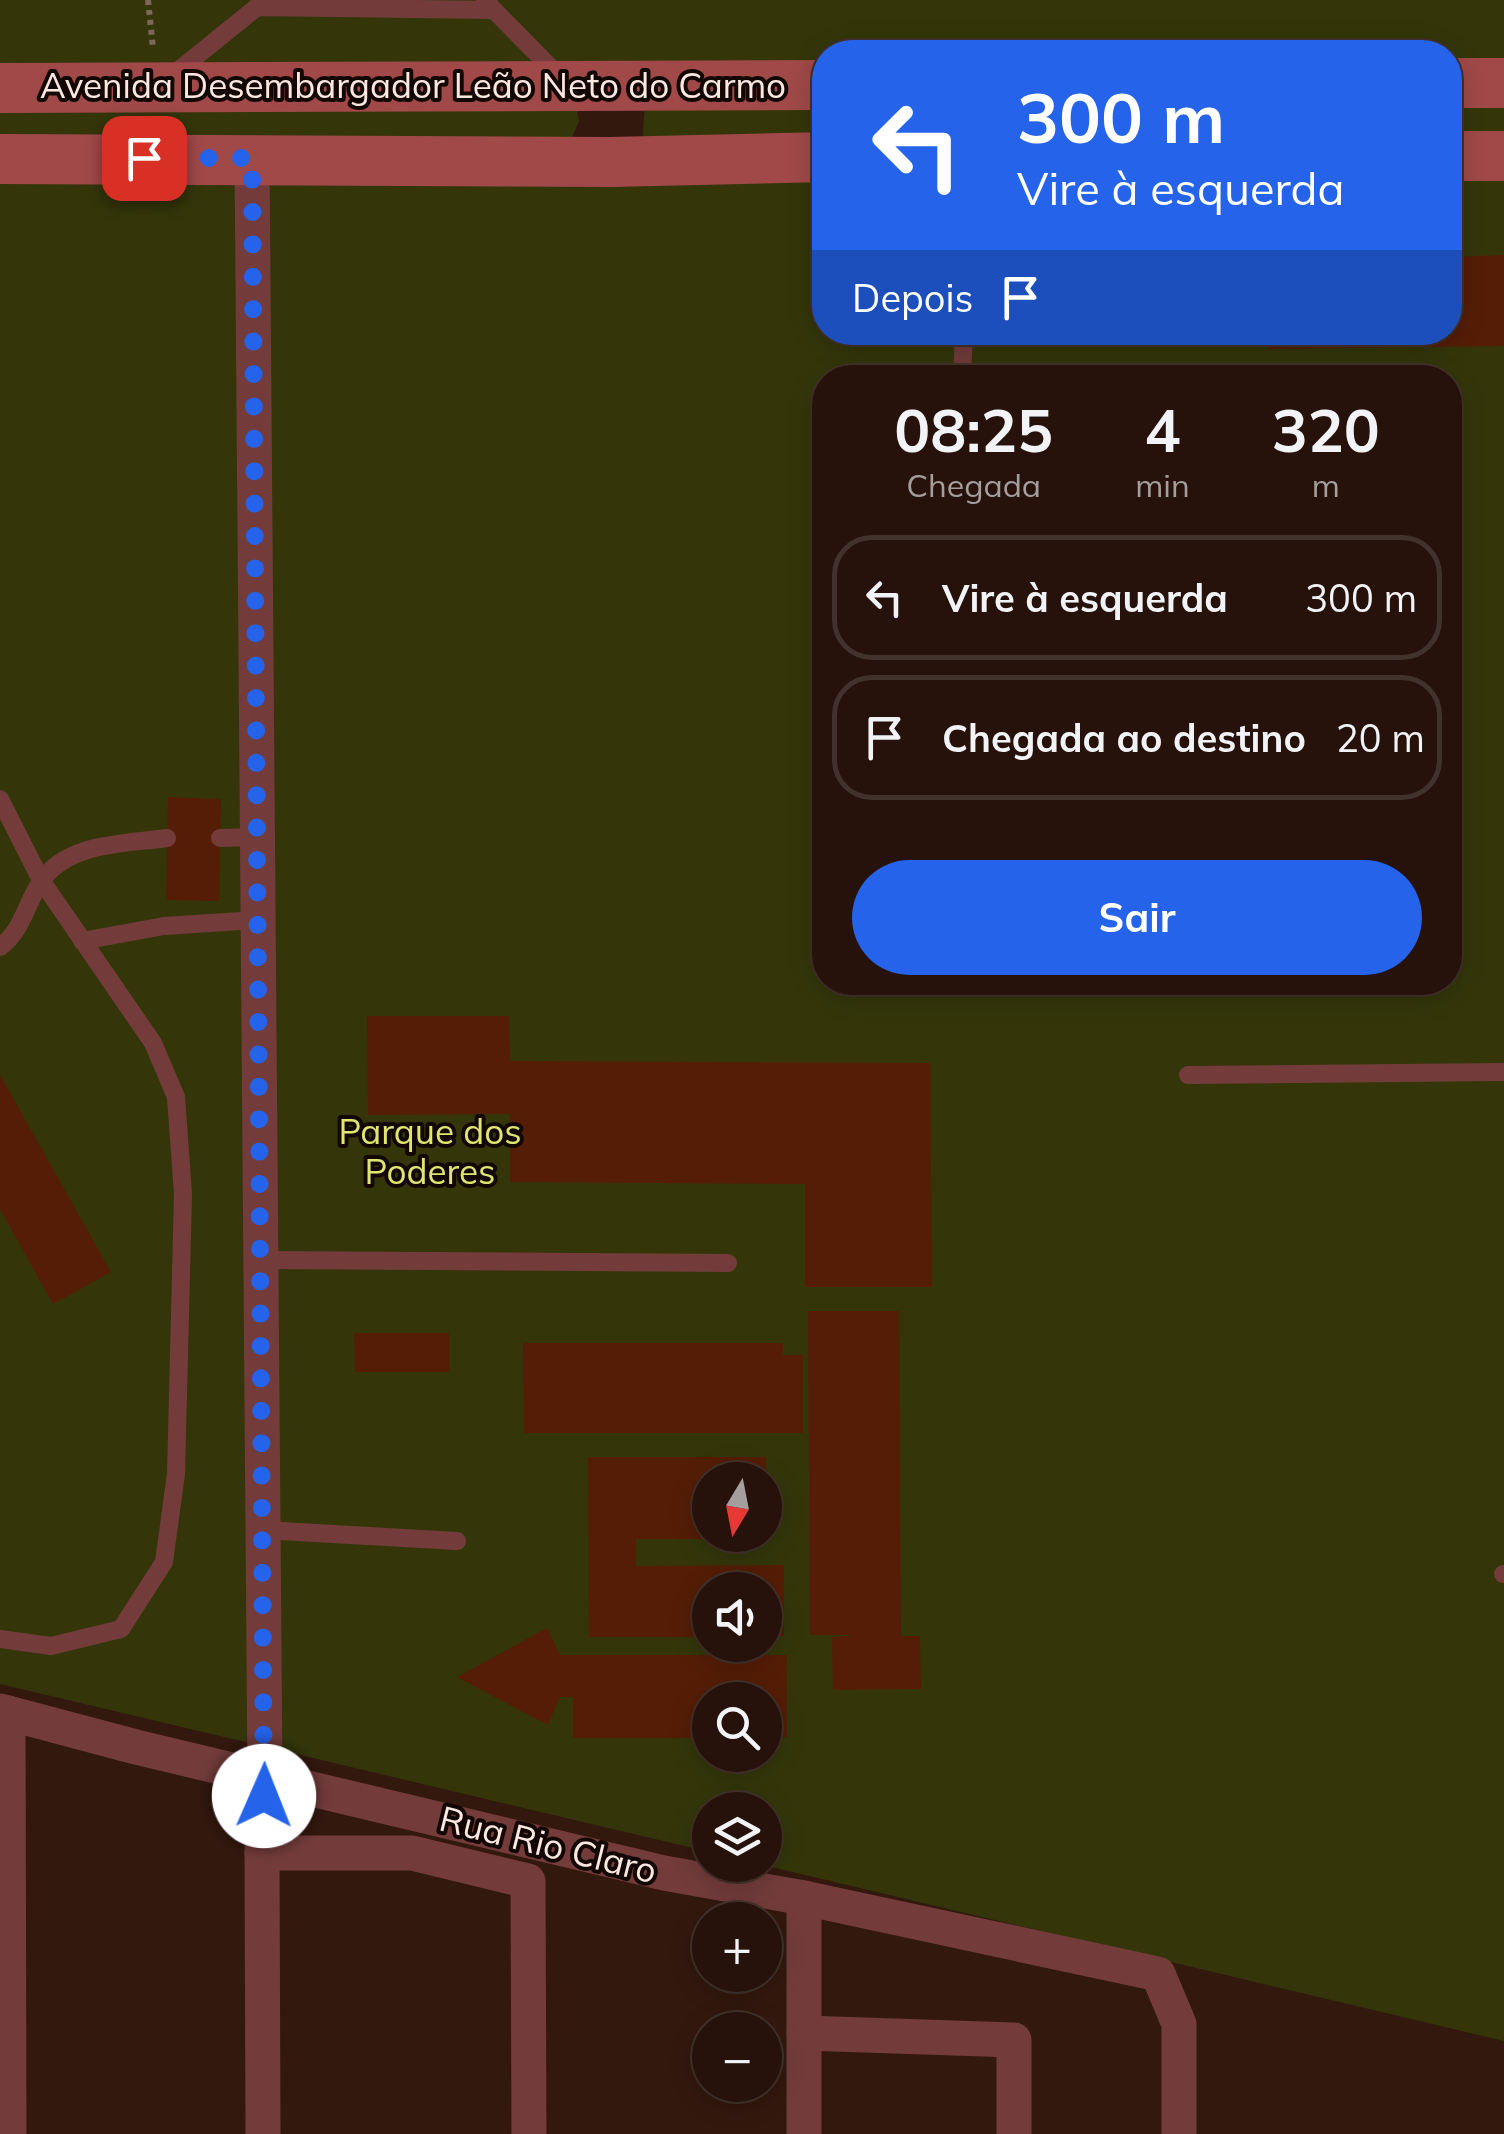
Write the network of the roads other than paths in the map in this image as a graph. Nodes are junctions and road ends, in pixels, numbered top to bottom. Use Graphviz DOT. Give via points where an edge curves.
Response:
graph roads {
  1 [pos="488,5"];
  2 [pos="1462,83"];
  3 [pos="1504,83"];
  4 [pos="812,85"];
  5 [pos="589,86"];
  6 [pos="0,88"];
  7 [pos="158,88"];
  8 [pos="1462,156"];
  9 [pos="1504,156"];
  10 [pos="812,157"];
  11 [pos="0,158"];
  12 [pos="252,158"];
  13 [pos="610,162"];
  14 [pos="0,799"];
  15 [pos="258,837"];
  16 [pos="168,838"];
  17 [pos="220,838"];
  18 [pos="41,880"];
  19 [pos="257,920"];
  20 [pos="82,942"];
  21 [pos="0,948"];
  22 [pos="1504,1072"];
  23 [pos="1188,1075"];
  24 [pos="261,1260"];
  25 [pos="728,1263"];
  26 [pos="263,1530"];
  27 [pos="457,1541"];
  28 [pos="0,1639"];
  29 [pos="4,1712"];
  30 [pos="265,1776"];
  31 [pos="262,1853"];
  32 [pos="804,1898"];
  33 [pos="804,2032"];
  34 [pos="9,2134"];
  35 [pos="263,2134"];
  36 [pos="530,2134"];
  37 [pos="804,2134"];
  38 [pos="1014,2134"];
  39 [pos="1179,2134"];
  1 -- 5 [label="lane"];
  1 -- 7 [label="lane" via="257,7"];
  2 -- 3 [label="main road"];
  4 -- 5 [label="main road, Avenida Desembargador Leão Neto do Carmo"];
  5 -- 7 [label="main road, Avenida Desembargador Leão Neto do Carmo"];
  5 -- 13 [label="main road"];
  6 -- 7 [label="main road, Avenida Desembargador Leão Neto do Carmo"];
  8 -- 9 [label="main road"];
  10 -- 13 [label="main road, Avenida Desembargador Leão Neto do Carmo"];
  11 -- 12 [label="main road, Avenida Desembargador Leão Neto do Carmo"];
  12 -- 13 [label="main road, Avenida Desembargador Leão Neto do Carmo"];
  12 -- 15 [label="street"];
  14 -- 18 [label="lane"];
  15 -- 17 [label="lane"];
  15 -- 19 [label="street"];
  16 -- 18 [label="lane" via="79,851"];
  18 -- 20 [label="lane"];
  18 -- 21 [label="lane" via="16,935"];
  19 -- 20 [label="lane" via="164,926"];
  19 -- 24 [label="street"];
  20 -- 28 [label="lane" via="153,1042 176,1098 183,1194 176,1474 164,1562 120,1629 51,1646"];
  22 -- 23 [label="lane"];
  24 -- 25 [label="lane"];
  24 -- 26 [label="street"];
  26 -- 27 [label="lane"];
  26 -- 30 [label="street"];
  29 -- 30 [label="street, Rua Rio Claro"];
  29 -- 34 [label="street"];
  30 -- 31 [label="street"];
  30 -- 32 [label="street, Rua Rio Claro" via="664,1873"];
  31 -- 35 [label="street"];
  31 -- 36 [label="street" via="412,1853 528,1881"];
  32 -- 33 [label="street"];
  32 -- 39 [label="street, Rua Rio Claro" via="1158,1974 1179,2024"];
  33 -- 37 [label="street"];
  33 -- 38 [label="street" via="1014,2040"];
}
